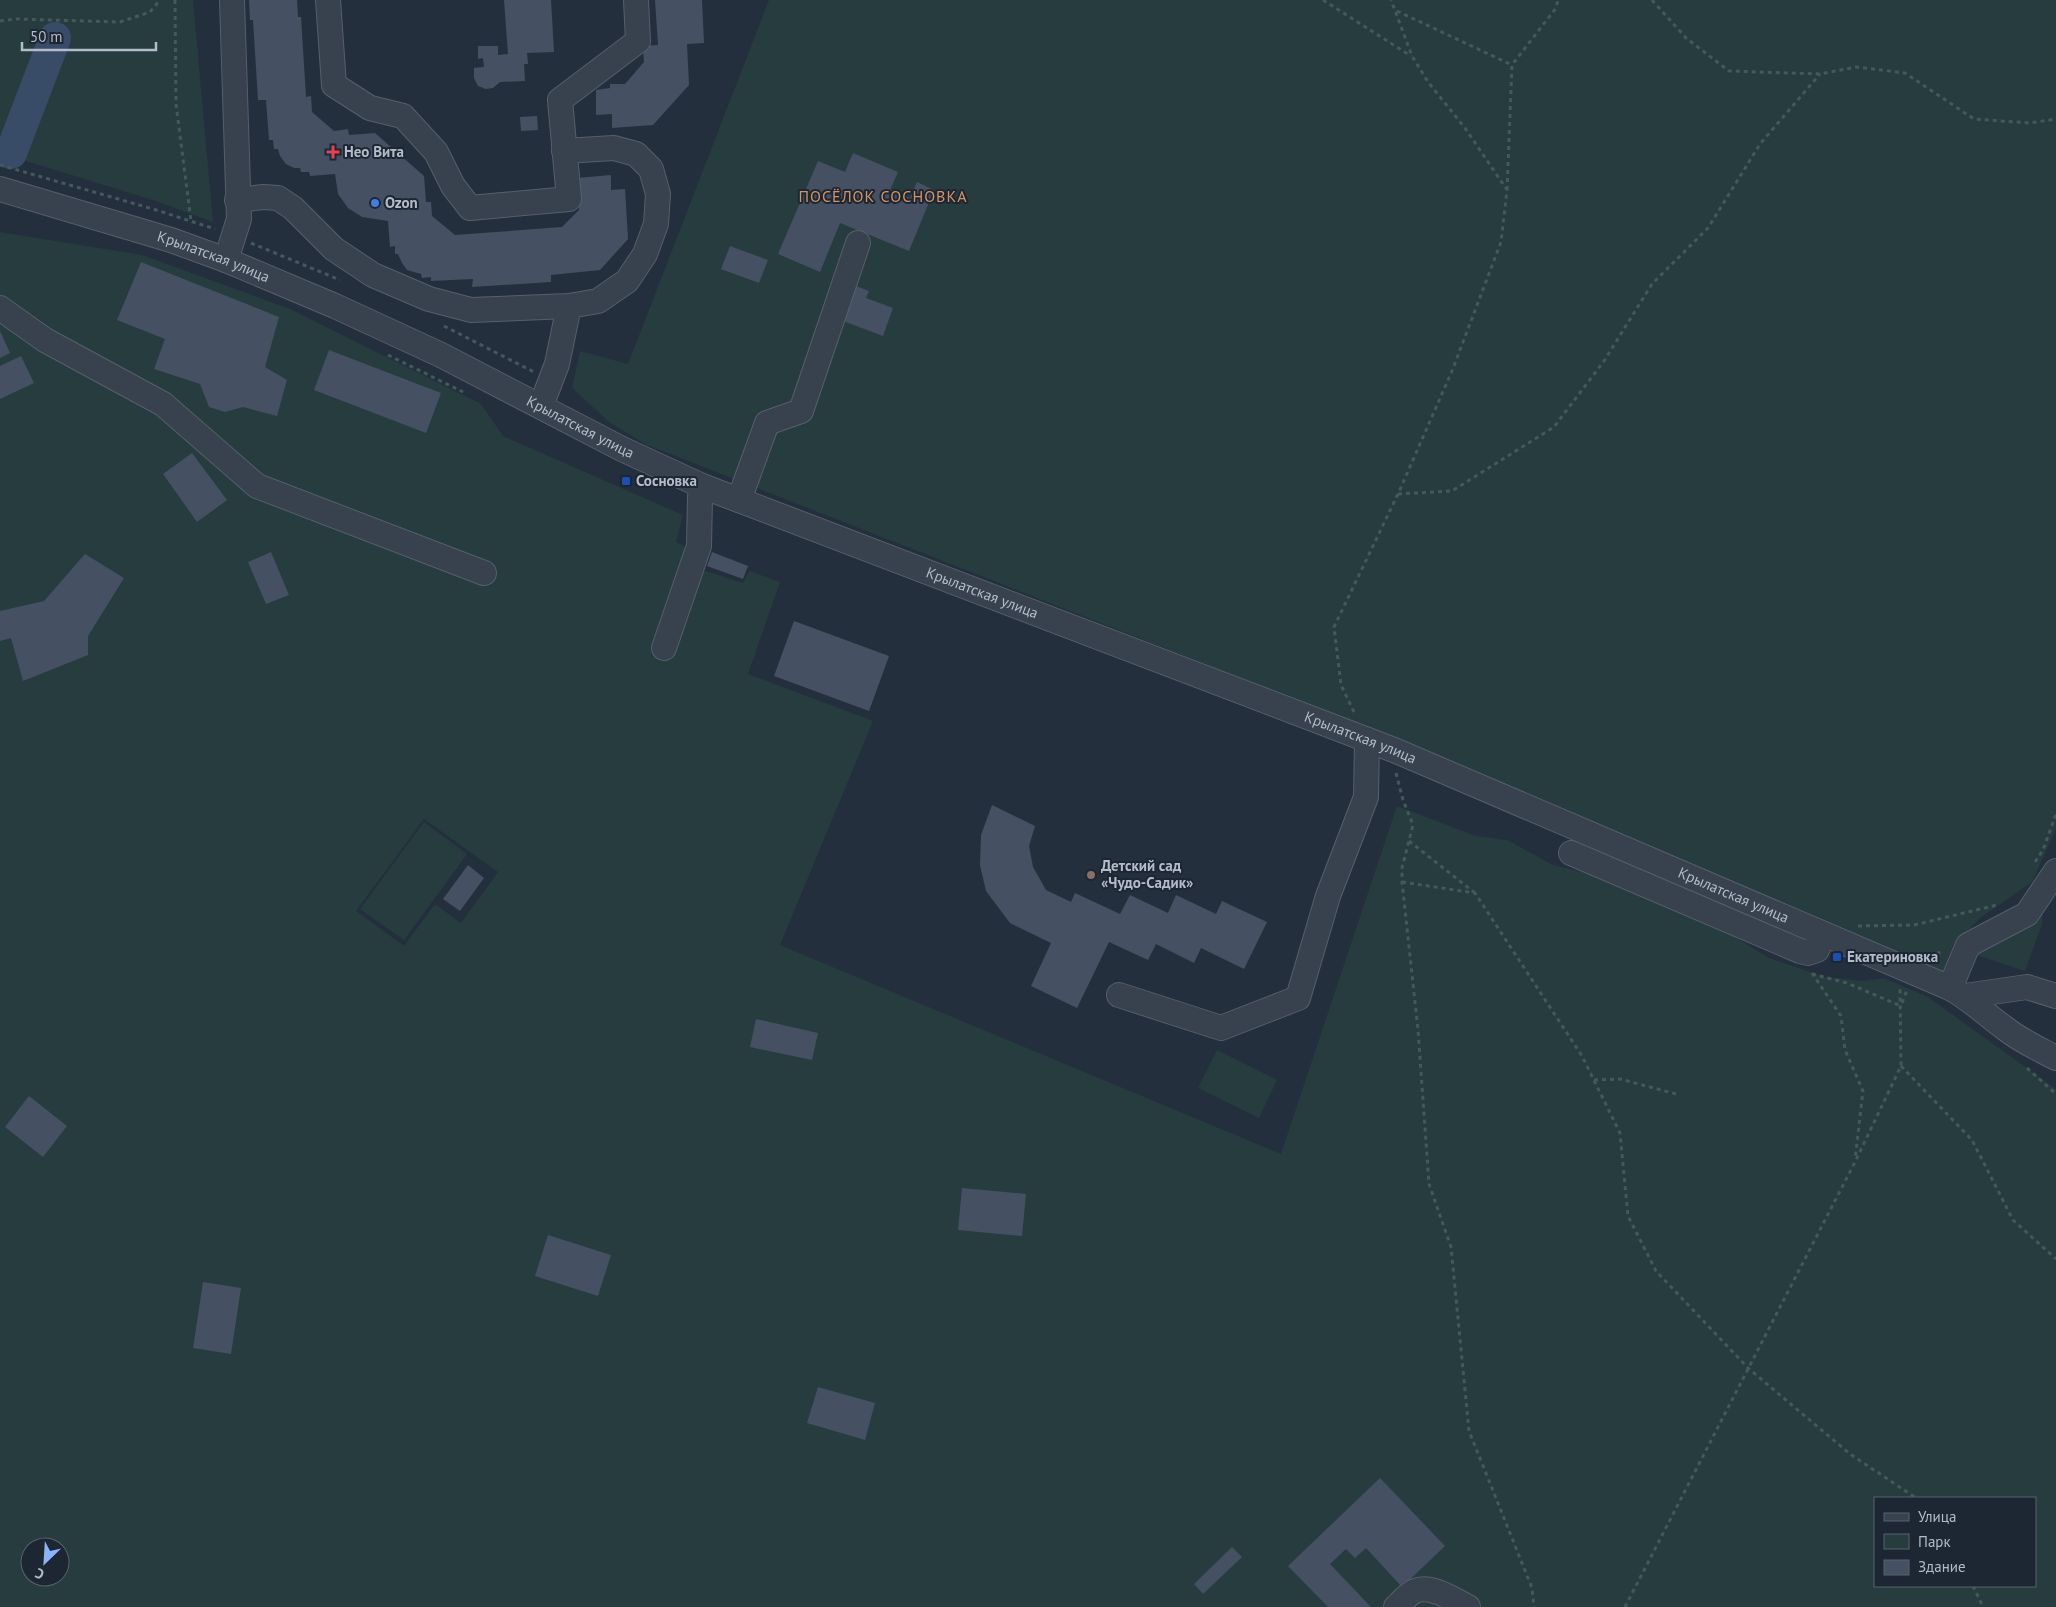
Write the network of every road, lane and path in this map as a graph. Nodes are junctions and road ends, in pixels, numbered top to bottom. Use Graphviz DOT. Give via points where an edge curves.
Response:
graph roads {
  1 [pos="160,0"];
  2 [pos="176,0"];
  3 [pos="232,0"];
  4 [pos="328,0"];
  5 [pos="636,0"];
  6 [pos="1323,0"];
  7 [pos="1391,0"];
  8 [pos="1558,0"];
  9 [pos="1652,0"];
  10 [pos="1396,11"];
  11 [pos="0,21"];
  12 [pos="1412,56"];
  13 [pos="1512,65"];
  14 [pos="1820,74"];
  15 [pos="2056,119"];
  16 [pos="564,150"];
  17 [pos="0,189"];
  18 [pos="1507,190"];
  19 [pos="237,200"];
  20 [pos="191,221"];
  21 [pos="858,244"];
  22 [pos="226,260"];
  23 [pos="569,306"];
  24 [pos="0,308"];
  25 [pos="384,353"];
  26 [pos="470,395"];
  27 [pos="541,406"];
  28 [pos="702,486"];
  29 [pos="1398,494"];
  30 [pos="739,500"];
  31 [pos="484,573"];
  32 [pos="664,648"];
  33 [pos="1367,740"];
  34 [pos="1396,772"];
  35 [pos="2056,814"];
  36 [pos="1606,839"];
  37 [pos="1409,841"];
  38 [pos="1571,853"];
  39 [pos="1601,865"];
  40 [pos="2033,865"];
  41 [pos="2056,871"];
  42 [pos="1402,882"];
  43 [pos="1475,894"];
  44 [pos="2001,904"];
  45 [pos="1852,926"];
  46 [pos="1823,934"];
  47 [pos="1951,949"];
  48 [pos="1800,951"];
  49 [pos="1927,957"];
  50 [pos="1812,974"];
  51 [pos="1958,992"];
  52 [pos="1119,994"];
  53 [pos="2056,996"];
  54 [pos="2056,1058"];
  55 [pos="1901,1066"];
  56 [pos="1594,1080"];
  57 [pos="1680,1095"];
  58 [pos="1855,1162"];
  59 [pos="2056,1260"];
  60 [pos="1748,1368"];
  61 [pos="1914,1497"];
  62 [pos="1973,1587"];
  63 [pos="1396,1607"];
  64 [pos="1468,1607"];
  65 [pos="1534,1607"];
  66 [pos="1625,1607"];
  67 [pos="1983,1607"];
  1 -- 11 [label="path" via="150,12 120,22"];
  2 -- 20 [label="path" via="176,104"];
  3 -- 19 [label="street"];
  4 -- 16 [label="street" via="334,85 370,108 403,116 436,152 453,186 470,208 568,199"];
  5 -- 16 [label="street" via="638,41 560,100"];
  6 -- 12 [label="path"];
  7 -- 10 [label="path"];
  8 -- 13 [label="path" via="1556,8"];
  9 -- 14 [label="path" via="1686,38 1729,72"];
  10 -- 12 [label="path"];
  10 -- 13 [label="path"];
  12 -- 18 [label="path"];
  13 -- 18 [label="path"];
  14 -- 15 [label="path" via="1856,67 1905,73 1974,119 2030,123"];
  14 -- 29 [label="path" via="1760,144 1708,228 1652,284 1604,361 1554,427 1452,491"];
  16 -- 23 [label="street" via="614,148 636,154 651,169 658,194 656,224 645,254 627,281 598,301"];
  17 -- 22 [label="street, Крылатская улица" via="172,240"];
  18 -- 29 [label="path" via="1501,242 1452,371"];
  19 -- 22 [label="street" via="239,219"];
  19 -- 23 [label="street" via="278,198 293,208 334,249 373,275 429,299 471,310"];
  21 -- 30 [label="street" via="801,411 767,423"];
  22 -- 27 [label="street, Крылатская улица" via="335,306"];
  23 -- 27 [label="street" via="557,364"];
  24 -- 31 [label="street" via="45,340 163,404 257,486"];
  25 -- 26 [label="path"];
  27 -- 28 [label="street, Крылатская улица"];
  28 -- 30 [label="street, Крылатская улица"];
  28 -- 32 [label="street" via="699,546"];
  29 -- 33 [label="path" via="1334,627 1341,685"];
  30 -- 33 [label="street, Крылатская улица"];
  33 -- 36 [label="street, Крылатская улица"];
  33 -- 52 [label="street" via="1366,797 1328,896 1298,998 1221,1028"];
  34 -- 37 [label="path" via="1413,825"];
  35 -- 40 [label="path" via="2043,850"];
  36 -- 39 [label="street"];
  36 -- 46 [label="street, Крылатская улица"];
  37 -- 42 [label="path"];
  37 -- 43 [label="path"];
  38 -- 39 [label="street"];
  39 -- 48 [label="street"];
  41 -- 51 [label="street" via="2027,914 1968,945"];
  42 -- 43 [label="path"];
  42 -- 65 [label="path" via="1418,1030 1429,1184 1450,1247 1469,1431 1532,1588"];
  43 -- 56 [label="path" via="1582,1056"];
  44 -- 45 [label="path" via="1914,925"];
  46 -- 48 [label="street" via="1817,950"];
  46 -- 51 [label="street, Крылатская улица"];
  47 -- 49 [label="path"];
  48 -- 50 [label="path"];
  50 -- 55 [label="path" via="1847,983 1901,1006"];
  50 -- 58 [label="path" via="1841,1016 1845,1050 1863,1091"];
  51 -- 53 [label="street" via="2027,988"];
  51 -- 54 [label="street" via="2005,1029"];
  55 -- 58 [label="path"];
  55 -- 59 [label="path" via="1972,1140 2013,1220"];
  56 -- 57 [label="path" via="1620,1079"];
  56 -- 60 [label="path" via="1620,1133 1628,1216 1656,1271"];
  58 -- 60 [label="path"];
  60 -- 61 [label="path" via="1850,1454"];
  60 -- 66 [label="path"];
  62 -- 67 [label="path"];
  63 -- 64 [label="street" via="1415,1591 1429,1590"];
}
